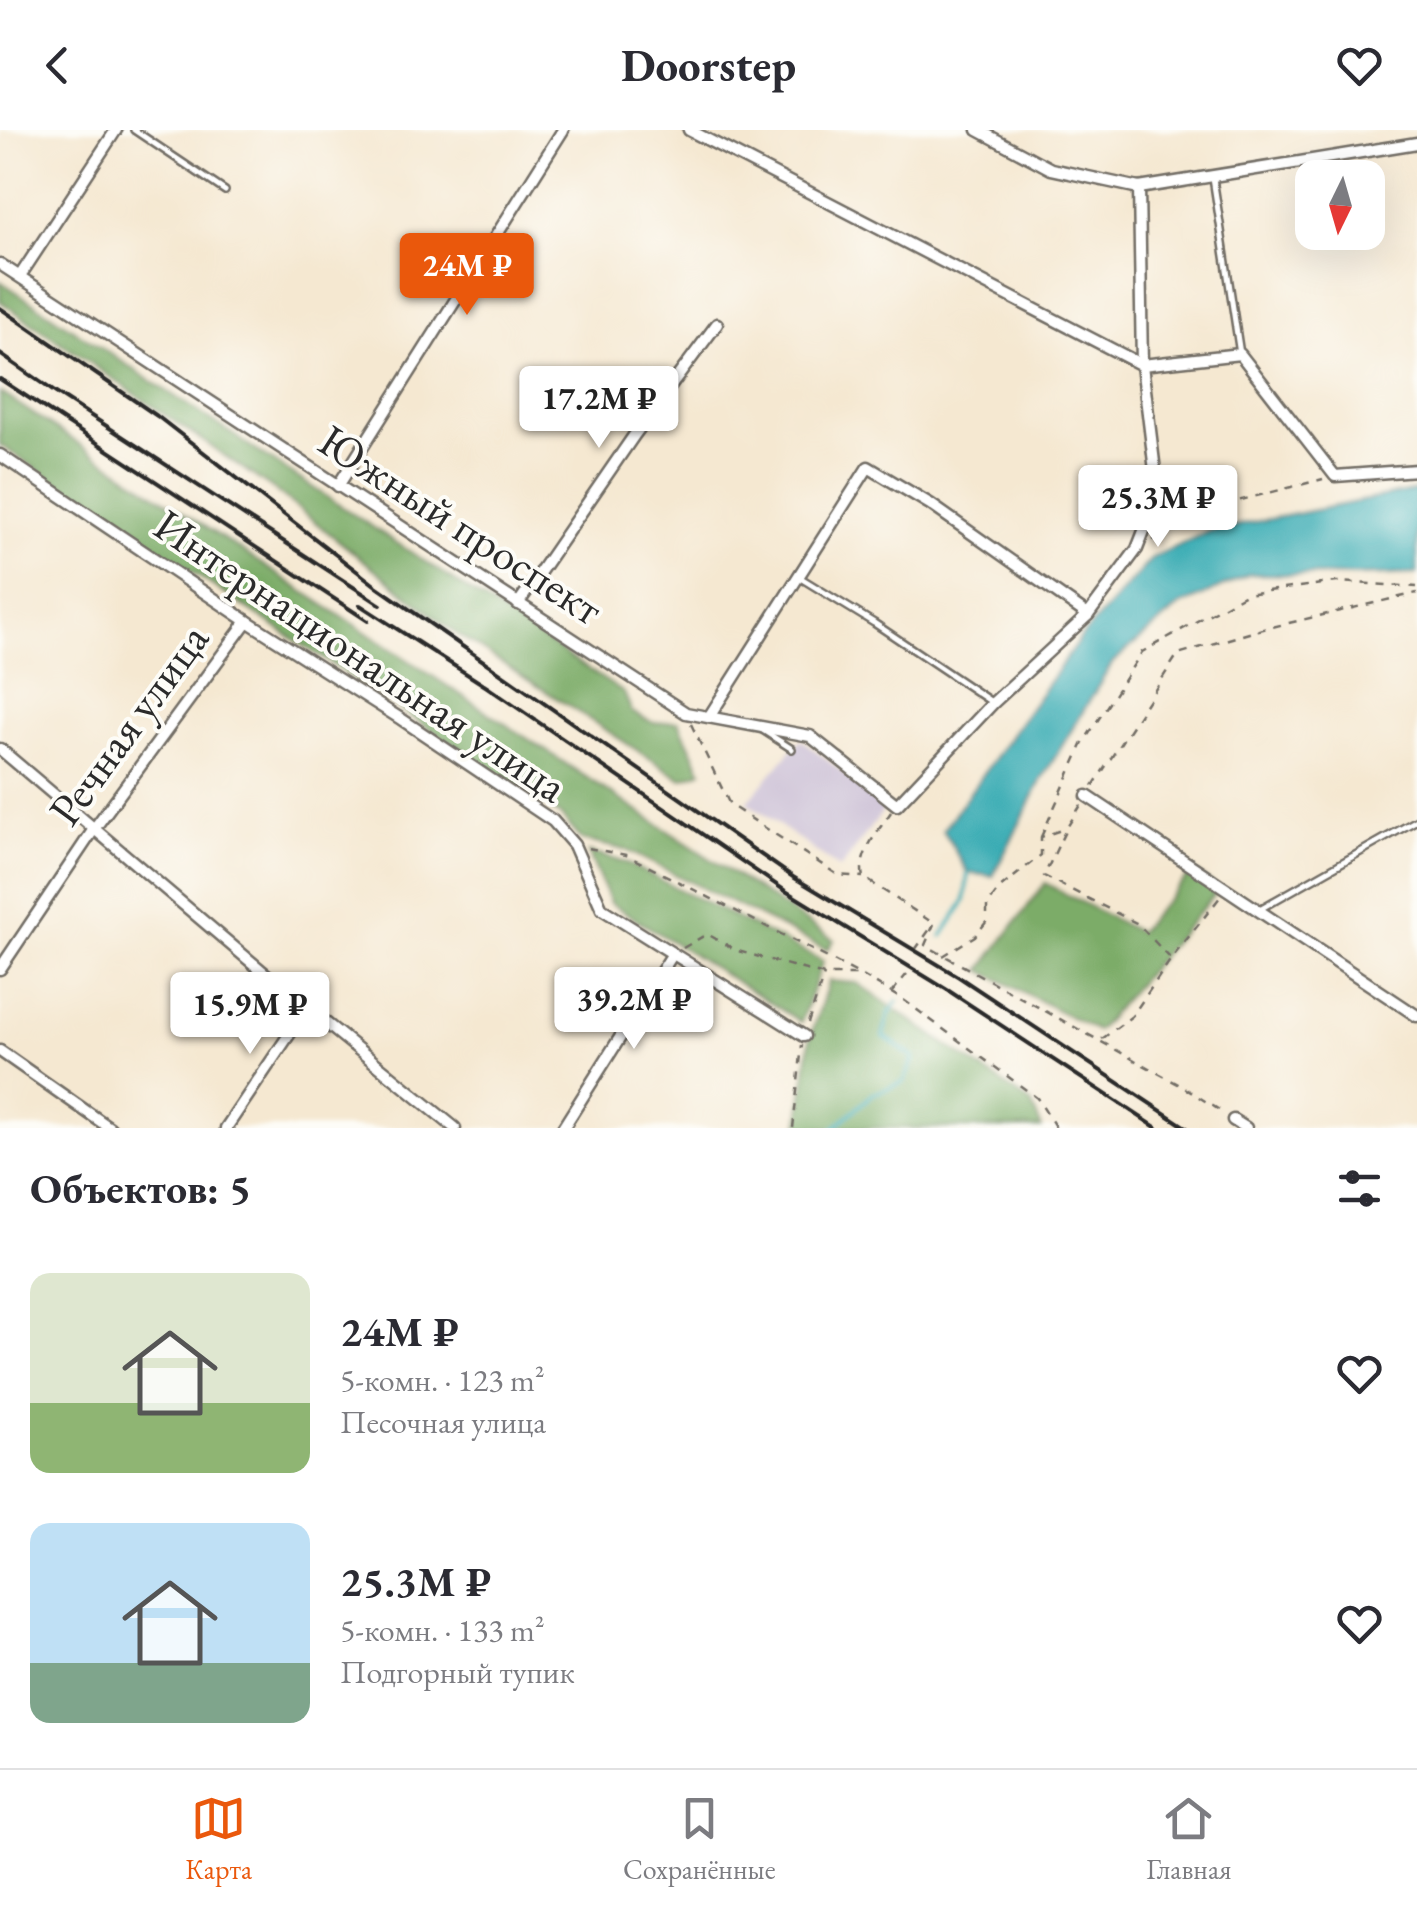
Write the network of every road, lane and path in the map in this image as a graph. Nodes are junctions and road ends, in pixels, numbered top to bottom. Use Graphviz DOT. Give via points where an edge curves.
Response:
graph roads {
  1 [pos="116,130"];
  2 [pos="134,130"];
  3 [pos="563,130"];
  4 [pos="689,130"];
  5 [pos="978,130"];
  6 [pos="1417,143"];
  7 [pos="1212,175"];
  8 [pos="1139,188"];
  9 [pos="225,191"];
  10 [pos="0,264"];
  11 [pos="20,276"];
  12 [pos="717,324"];
  13 [pos="1240,354"];
  14 [pos="1142,365"];
  15 [pos="0,455"];
  16 [pos="1417,470"];
  17 [pos="1334,476"];
  18 [pos="338,486"];
  19 [pos="1136,549"];
  20 [pos="798,577"];
  21 [pos="1417,587"];
  22 [pos="1417,593"];
  23 [pos="518,604"];
  24 [pos="1088,614"];
  25 [pos="247,621"];
  26 [pos="992,703"];
  27 [pos="686,713"];
  28 [pos="709,717"];
  29 [pos="756,726"];
  30 [pos="0,749"];
  31 [pos="792,749"];
  32 [pos="1087,796"];
  33 [pos="896,805"];
  34 [pos="1417,820"];
  35 [pos="94,828"];
  36 [pos="1066,829"];
  37 [pos="1040,837"];
  38 [pos="574,845"];
  39 [pos="863,877"];
  40 [pos="1227,889"];
  41 [pos="1258,910"];
  42 [pos="934,924"];
  43 [pos="915,950"];
  44 [pos="672,955"];
  45 [pos="942,956"];
  46 [pos="1172,959"];
  47 [pos="0,969"];
  48 [pos="907,974"];
  49 [pos="824,975"];
  50 [pos="861,975"];
  51 [pos="892,994"];
  52 [pos="908,994"];
  53 [pos="905,1001"];
  54 [pos="308,1008"];
  55 [pos="1417,1016"];
  56 [pos="804,1036"];
  57 [pos="1101,1040"];
  58 [pos="0,1051"];
  59 [pos="1233,1120"];
  60 [pos="110,1128"];
  61 [pos="226,1128"];
  62 [pos="454,1128"];
  63 [pos="563,1128"];
  64 [pos="793,1128"];
  65 [pos="1056,1128"];
  66 [pos="1246,1128"];
  1 -- 11 [label="street"];
  2 -- 9 [label="lane"];
  3 -- 18 [label="street"];
  4 -- 14 [label="street"];
  5 -- 8 [label="street" via="1051,169"];
  6 -- 7 [label="street"];
  7 -- 8 [label="street"];
  7 -- 13 [label="lane"];
  8 -- 14 [label="street"];
  10 -- 11 [label="street, Южный проспект"];
  11 -- 18 [label="street, Южный проспект"];
  12 -- 23 [label="street"];
  13 -- 14 [label="street"];
  13 -- 17 [label="street"];
  14 -- 19 [label="street" via="1158,494"];
  15 -- 25 [label="street, Интернациональная улица"];
  16 -- 17 [label="street"];
  17 -- 19 [label="path" via="1218,506"];
  18 -- 23 [label="street, Южный проспект"];
  19 -- 24 [label="street"];
  20 -- 24 [label="street" via="868,467"];
  20 -- 26 [label="lane"];
  20 -- 28 [label="street"];
  21 -- 37 [label="path" via="1337,582 1245,594 1142,652 1083,743"];
  22 -- 32 [label="path" via="1178,654"];
  23 -- 27 [label="street, Южный проспект"];
  24 -- 26 [label="street"];
  25 -- 35 [label="street, Речная улица"];
  25 -- 38 [label="street, Интернациональная улица" via="553,821"];
  26 -- 33 [label="street"];
  27 -- 28 [label="street, Южный проспект"];
  27 -- 39 [label="path" via="730,805 838,875"];
  28 -- 29 [label="street, Южный проспект"];
  29 -- 31 [label="lane"];
  29 -- 33 [label="street, Южный проспект" via="810,736"];
  30 -- 35 [label="street"];
  32 -- 36 [label="path"];
  32 -- 40 [label="street"];
  33 -- 39 [label="path" via="872,840 860,867"];
  34 -- 41 [label="lane"];
  35 -- 47 [label="street, Речная улица"];
  35 -- 54 [label="street"];
  36 -- 37 [label="path"];
  36 -- 46 [label="path" via="1044,876 1138,924"];
  37 -- 45 [label="path" via="1041,855 1000,888 975,936"];
  38 -- 44 [label="street, Интернациональная улица" via="602,909"];
  38 -- 50 [label="path" via="626,856"];
  39 -- 42 [label="path"];
  40 -- 41 [label="street"];
  40 -- 46 [label="path"];
  41 -- 55 [label="street"];
  42 -- 43 [label="path"];
  42 -- 45 [label="path" via="925,945"];
  44 -- 49 [label="path" via="707,934 738,951"];
  44 -- 56 [label="street, Интернациональная улица"];
  44 -- 63 [label="street"];
  45 -- 57 [label="path"];
  46 -- 57 [label="path" via="1132,1016"];
  48 -- 51 [label="path"];
  49 -- 50 [label="path"];
  49 -- 56 [label="path"];
  50 -- 51 [label="path"];
  51 -- 53 [label="path"];
  52 -- 53 [label="path"];
  53 -- 65 [label="path" via="1037,1098"];
  54 -- 61 [label="street"];
  54 -- 62 [label="street"];
  56 -- 64 [label="path"];
  57 -- 59 [label="path"];
  58 -- 60 [label="street"];
  59 -- 66 [label="street"];
}
